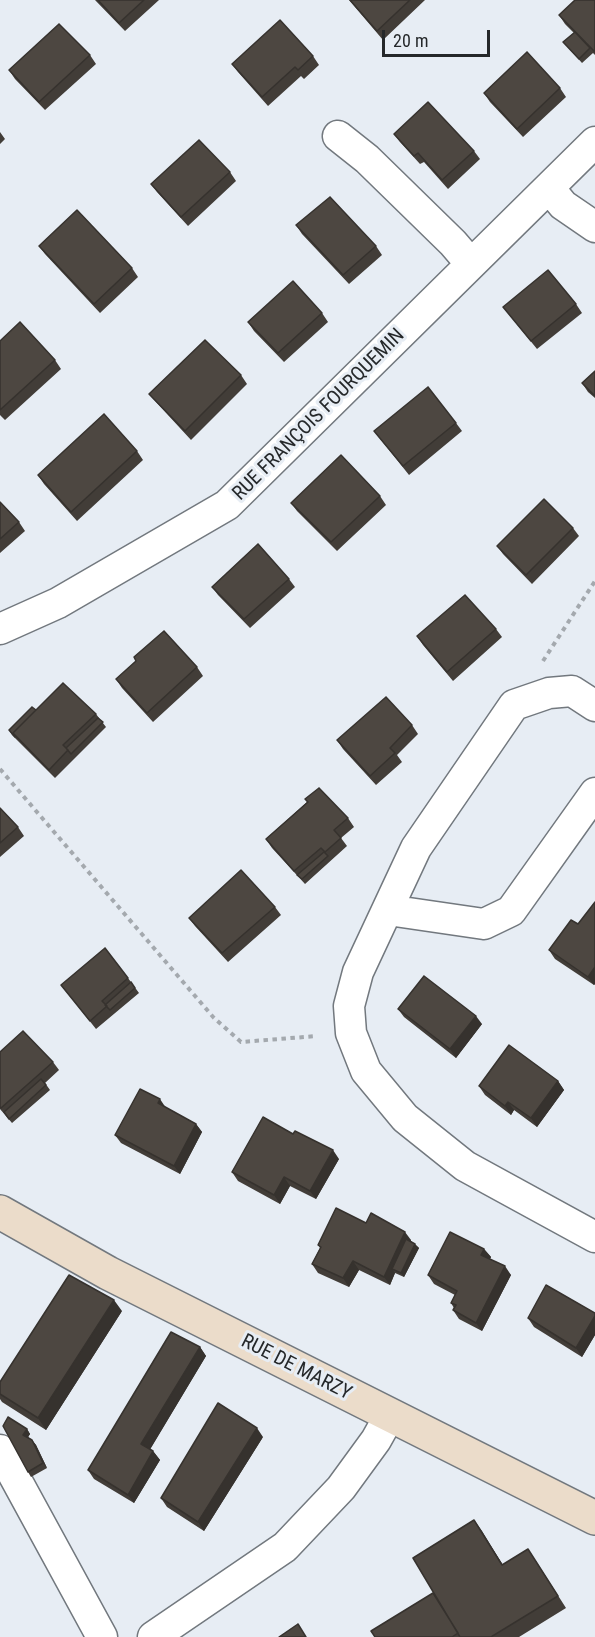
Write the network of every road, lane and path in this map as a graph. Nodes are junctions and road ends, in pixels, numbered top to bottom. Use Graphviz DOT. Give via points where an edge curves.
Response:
graph roads {
  1 [pos="338,136"];
  2 [pos="595,142"];
  3 [pos="549,188"];
  4 [pos="595,227"];
  5 [pos="471,264"];
  6 [pos="595,581"];
  7 [pos="0,629"];
  8 [pos="514,705"];
  9 [pos="595,706"];
  10 [pos="0,769"];
  11 [pos="595,793"];
  12 [pos="388,910"];
  13 [pos="351,1033"];
  14 [pos="0,1212"];
  15 [pos="595,1237"];
  16 [pos="390,1415"];
  17 [pos="0,1450"];
  18 [pos="595,1518"];
  19 [pos="102,1637"];
  20 [pos="153,1637"];
  1 -- 5 [label="street" via="367,159"];
  2 -- 3 [label="street, RUE FRANÇOIS FOURQUEMIN"];
  3 -- 4 [label="street" via="564,205"];
  3 -- 5 [label="street, RUE FRANÇOIS FOURQUEMIN"];
  5 -- 7 [label="street, RUE FRANÇOIS FOURQUEMIN" via="227,505 58,603"];
  6 -- 8 [label="path"];
  8 -- 9 [label="street" via="549,693 572,691"];
  8 -- 12 [label="street" via="416,848"];
  10 -- 13 [label="path" via="214,1018 241,1042"];
  11 -- 12 [label="street" via="511,911 484,924"];
  12 -- 13 [label="street" via="358,972 349,1006"];
  13 -- 15 [label="street" via="366,1071 405,1118 465,1166"];
  14 -- 16 [label="main road, RUE DE MARZY" via="108,1273"];
  16 -- 18 [label="main road, RUE DE MARZY"];
  16 -- 20 [label="street" via="341,1488 285,1547"];
  17 -- 19 [label="street"];
}
